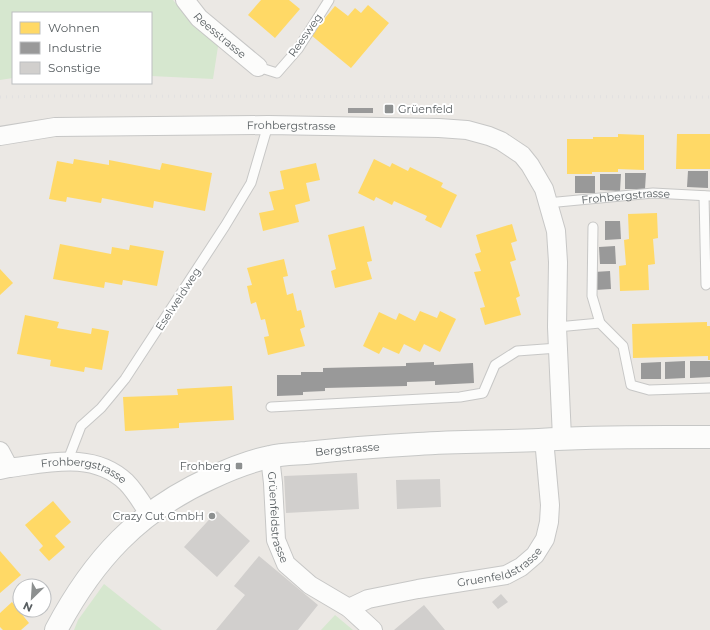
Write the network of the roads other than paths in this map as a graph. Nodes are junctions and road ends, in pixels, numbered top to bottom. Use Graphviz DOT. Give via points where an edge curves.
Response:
graph roads {
  1 [pos="185,0"];
  2 [pos="329,0"];
  3 [pos="258,67"];
  4 [pos="268,125"];
  5 [pos="0,136"];
  6 [pos="707,196"];
  7 [pos="547,202"];
  8 [pos="593,226"];
  9 [pos="706,285"];
  10 [pos="600,323"];
  11 [pos="557,327"];
  12 [pos="558,348"];
  13 [pos="710,388"];
  14 [pos="271,407"];
  15 [pos="710,437"];
  16 [pos="553,439"];
  17 [pos="0,451"];
  18 [pos="270,457"];
  19 [pos="68,461"];
  20 [pos="4,469"];
  21 [pos="149,514"];
  22 [pos="349,608"];
  23 [pos="56,630"];
  24 [pos="373,630"];
  1 -- 3 [label="street, Reesstrasse" via="199,18"];
  2 -- 3 [label="lane, Reesweg" via="298,49 277,72"];
  4 -- 5 [label="street, Frohbergstrasse" via="56,127"];
  4 -- 7 [label="street, Frohbergstrasse" via="439,128 467,130 489,136 512,147 530,164 544,189"];
  4 -- 19 [label="lane, Eselweidweg" via="251,183 125,379 101,408 81,426"];
  6 -- 7 [label="lane, Frohbergstrasse" via="653,193"];
  6 -- 9 [label="lane, Frohbergstrasse"];
  7 -- 11 [label="street, Frohbergstrasse" via="556,231"];
  8 -- 10 [label="lane" via="592,296"];
  10 -- 11 [label="lane"];
  10 -- 13 [label="lane" via="623,346 631,385 649,390"];
  11 -- 12 [label="street, Frohbergstrasse"];
  12 -- 14 [label="lane" via="517,351 495,365 483,393 460,398"];
  12 -- 16 [label="street, Frohbergstrasse"];
  15 -- 16 [label="main road, Bergstrasse"];
  16 -- 18 [label="main road, Bergstrasse" via="432,443"];
  16 -- 22 [label="street, Gruenfeldstrasse" via="549,522 545,539 535,555 521,567 506,575 368,599"];
  17 -- 20 [label="street"];
  18 -- 21 [label="main road, Bergstrasse" via="239,466 190,488"];
  18 -- 22 [label="street, Grüenfeldstrasse" via="276,540 286,564 310,585"];
  19 -- 20 [label="street, Frohbergstrasse"];
  19 -- 21 [label="street, Frohbergstrasse" via="102,466 118,475"];
  21 -- 23 [label="main road, Bergstrasse" via="123,537 92,572 66,610"];
  22 -- 24 [label="street, Grüenfeldstrasse"];
}
